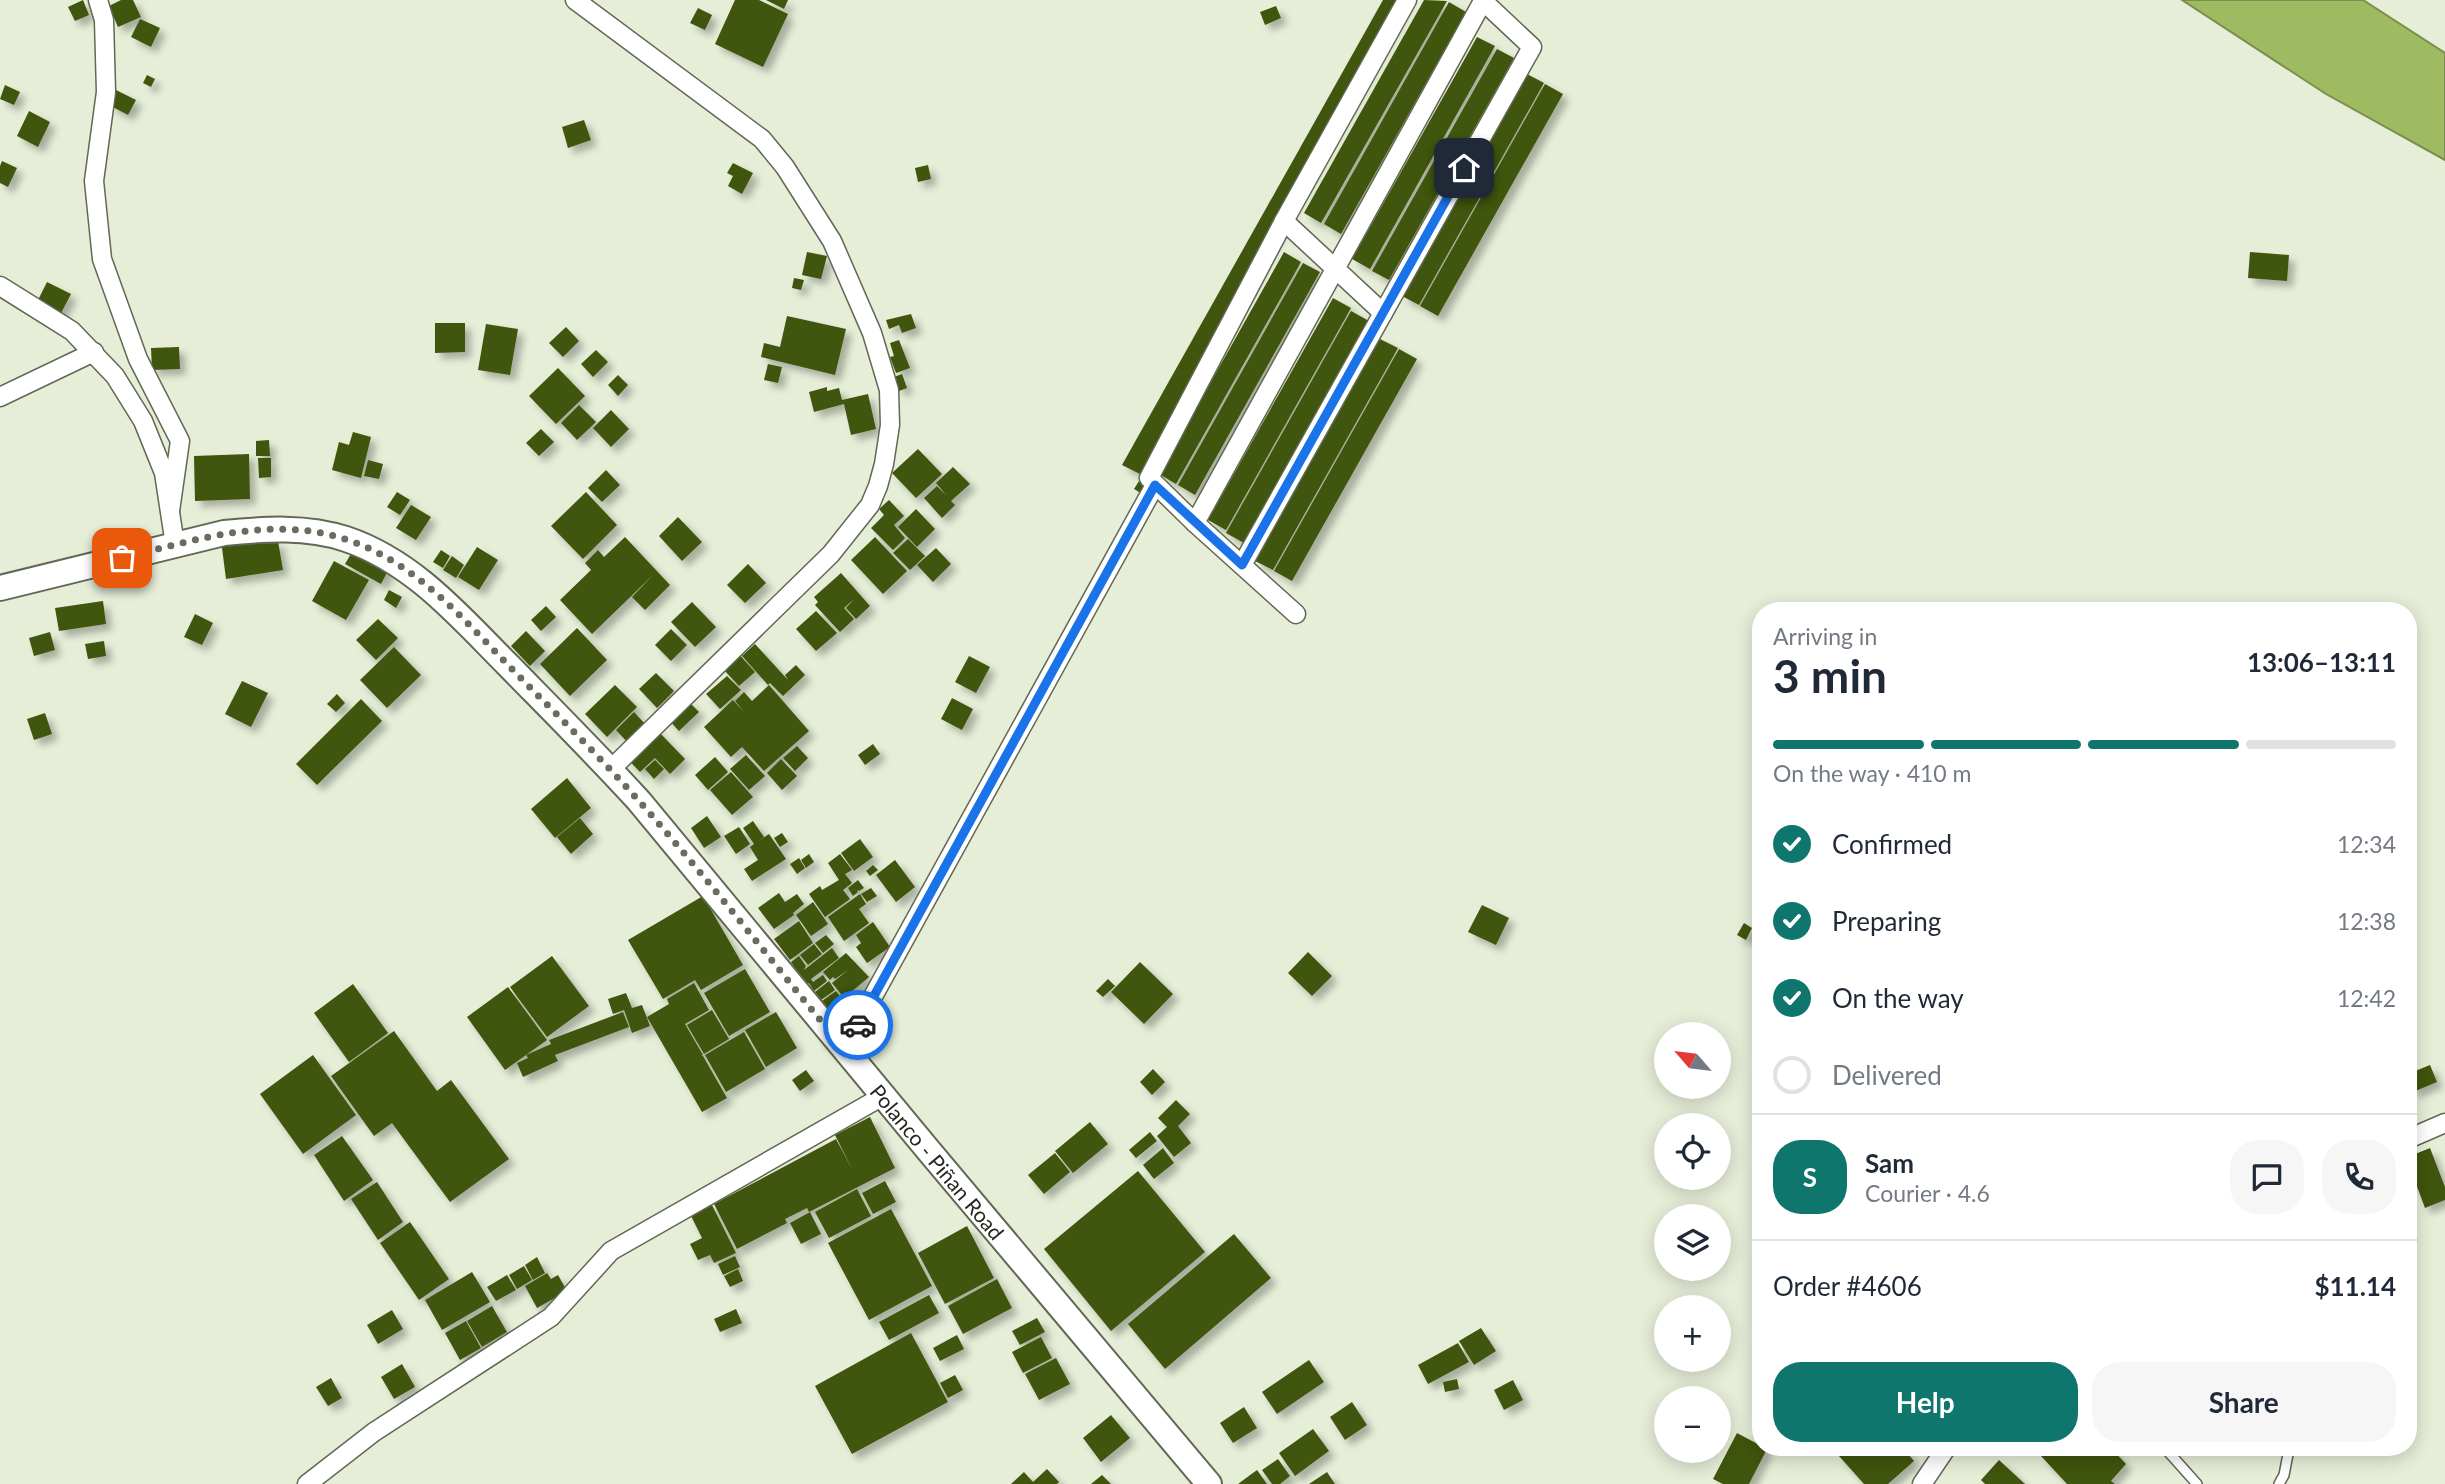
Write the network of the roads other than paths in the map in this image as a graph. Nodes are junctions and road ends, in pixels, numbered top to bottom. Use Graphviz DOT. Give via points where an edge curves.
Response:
graph roads {
  1 [pos="98,0"];
  2 [pos="575,0"];
  3 [pos="1408,0"];
  4 [pos="1483,0"];
  5 [pos="1284,221"];
  6 [pos="1336,269"];
  7 [pos="0,286"];
  8 [pos="1383,313"];
  9 [pos="94,352"];
  10 [pos="0,397"];
  11 [pos="1155,485"];
  12 [pos="170,511"];
  13 [pos="1195,523"];
  14 [pos="175,545"];
  15 [pos="1242,565"];
  16 [pos="0,588"];
  17 [pos="1296,614"];
  18 [pos="610,769"];
  19 [pos="844,1049"];
  20 [pos="883,1096"];
  21 [pos="2445,1123"];
  22 [pos="2417,1135"];
  23 [pos="1941,1456"];
  24 [pos="2172,1456"];
  25 [pos="2288,1456"];
  26 [pos="2184,1470"];
  27 [pos="307,1484"];
  28 [pos="1209,1484"];
  29 [pos="1922,1484"];
  30 [pos="2183,1484"];
  31 [pos="2197,1484"];
  32 [pos="2279,1484"];
  1 -- 12 [label="street" via="104,20 106,92 94,181 102,259 138,359 180,441"];
  2 -- 18 [label="street" via="727,111 762,139 785,167 832,241 872,333 889,390 888,438 870,506 831,554"];
  3 -- 5 [label="street"];
  4 -- 6 [label="street"];
  4 -- 8 [label="street" via="1532,47"];
  5 -- 6 [label="street"];
  5 -- 11 [label="street" via="1151,472 1149,478"];
  6 -- 8 [label="street"];
  6 -- 13 [label="street"];
  7 -- 9 [label="street" via="72,331"];
  8 -- 15 [label="street"];
  9 -- 10 [label="street"];
  9 -- 12 [label="street" via="143,421 164,473"];
  11 -- 13 [label="street"];
  11 -- 19 [label="street"];
  12 -- 14 [label="street"];
  13 -- 15 [label="street"];
  14 -- 16 [label="main road, Polanco - Piñan Road"];
  14 -- 18 [label="main road, Polanco - Piñan Road" via="224,533 304,529 345,538 378,552 415,575 447,604"];
  15 -- 17 [label="street"];
  18 -- 19 [label="main road, Polanco - Piñan Road"];
  19 -- 20 [label="main road, Polanco - Piñan Road"];
  20 -- 27 [label="street" via="611,1251 551,1317 374,1432"];
  20 -- 28 [label="main road, Polanco - Piñan Road"];
  21 -- 22 [label="street"];
  23 -- 29 [label="street"];
  24 -- 26 [label="lane"];
  25 -- 32 [label="lane"];
  26 -- 30 [label="lane"];
  26 -- 31 [label="lane"];
}
